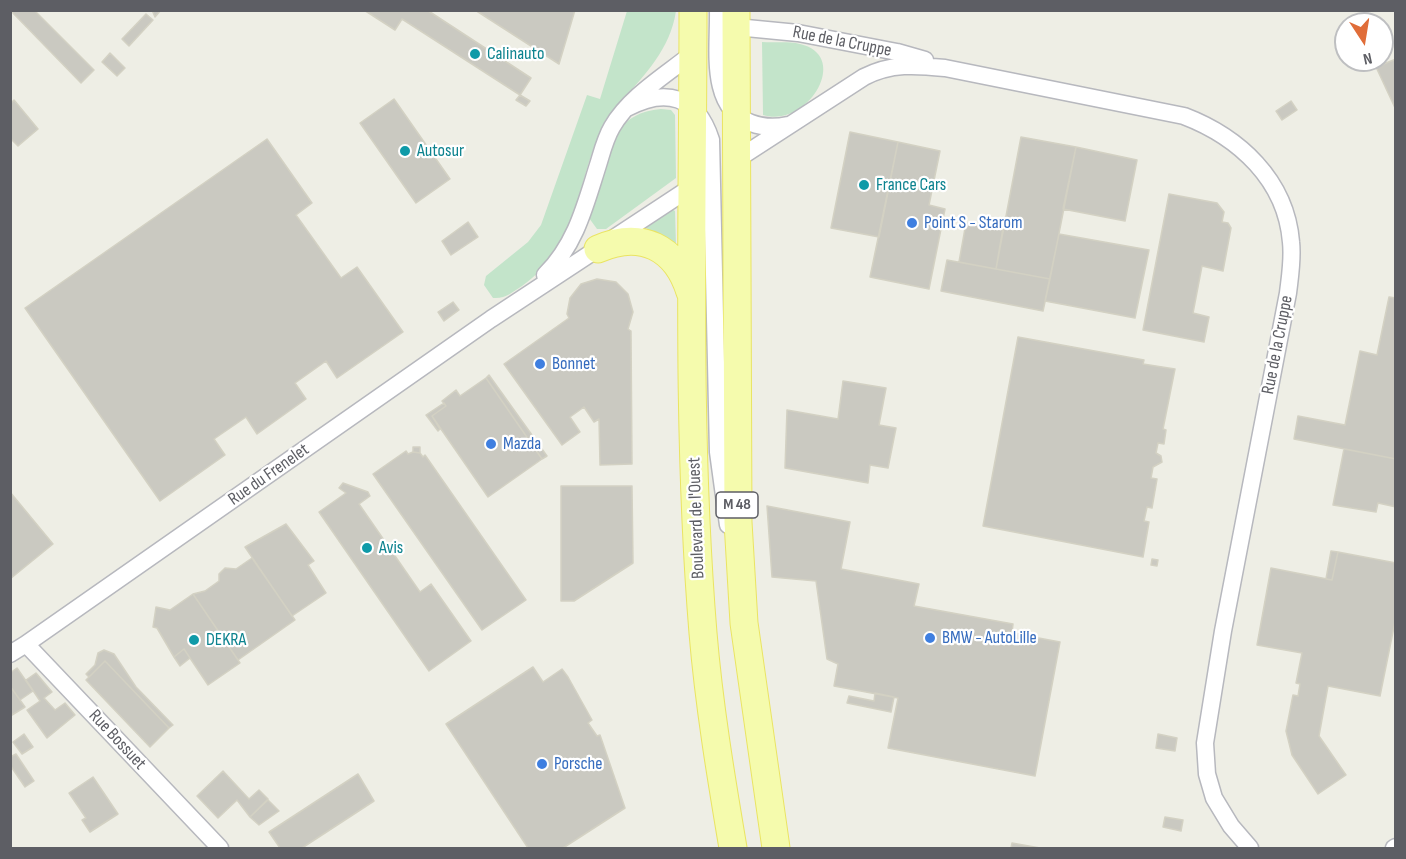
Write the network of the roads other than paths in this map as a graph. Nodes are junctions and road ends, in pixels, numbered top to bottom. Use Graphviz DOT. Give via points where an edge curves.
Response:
graph roads {
  1 [pos="693,10"];
  2 [pos="727,21"];
  3 [pos="693,53"];
  4 [pos="945,68"];
  5 [pos="627,108"];
  6 [pos="693,108"];
  7 [pos="736,117"];
  8 [pos="800,120"];
  9 [pos="736,160"];
  10 [pos="703,180"];
  11 [pos="598,249"];
  12 [pos="694,304"];
  13 [pos="511,305"];
  14 [pos="744,623"];
  15 [pos="26,644"];
  16 [pos="10,654"];
  17 [pos="220,849"];
  18 [pos="733,849"];
  19 [pos="776,849"];
  20 [pos="1250,849"];
  1 -- 3 [label="main road, Boulevard de l'Ouest / M 48"];
  2 -- 3 [label="main road"];
  2 -- 4 [label="street, Rue de la Cruppe" via="897,52"];
  2 -- 7 [label="main road, Boulevard de l'Ouest / M 48"];
  3 -- 5 [label="street, Rue du Frenelet"];
  3 -- 6 [label="main road, Boulevard de l'Ouest / M 48"];
  4 -- 8 [label="street, Rue de la Cruppe" via="900,66 876,71"];
  4 -- 20 [label="street, Rue de la Cruppe" via="1184,116 1202,123 1234,141 1251,157 1281,202 1291,243 1288,293 1205,743 1207,774 1214,798"];
  5 -- 6 [label="street" via="662,96"];
  5 -- 13 [label="street, Rue du Frenelet" via="608,134 572,242 558,262"];
  6 -- 10 [label="main road, Boulevard de l'Ouest / M 48"];
  7 -- 8 [label="street, Rue de la Cruppe" via="777,128"];
  7 -- 9 [label="main road, Boulevard de l'Ouest / M 48"];
  8 -- 9 [label="street, Rue de la Cruppe"];
  9 -- 10 [label="main road"];
  9 -- 14 [label="main road, Boulevard de l'Ouest / M 48" via="737,510"];
  10 -- 11 [label="street, Rue du Frenelet"];
  10 -- 12 [label="main road, Boulevard de l'Ouest / M 48"];
  10 -- 14 [label="street, Boulevard de l'Ouest" via="712,273 718,452"];
  11 -- 12 [label="main road" via="632,240 660,249 681,270"];
  11 -- 13 [label="street, Rue du Frenelet"];
  12 -- 18 [label="main road, Boulevard de l'Ouest / M 48" via="694,477 702,623"];
  13 -- 15 [label="street, Rue du Frenelet"];
  14 -- 19 [label="main road, Boulevard de l'Ouest / M 48"];
  15 -- 16 [label="street"];
  15 -- 17 [label="street, Rue Bossuet"];
}
